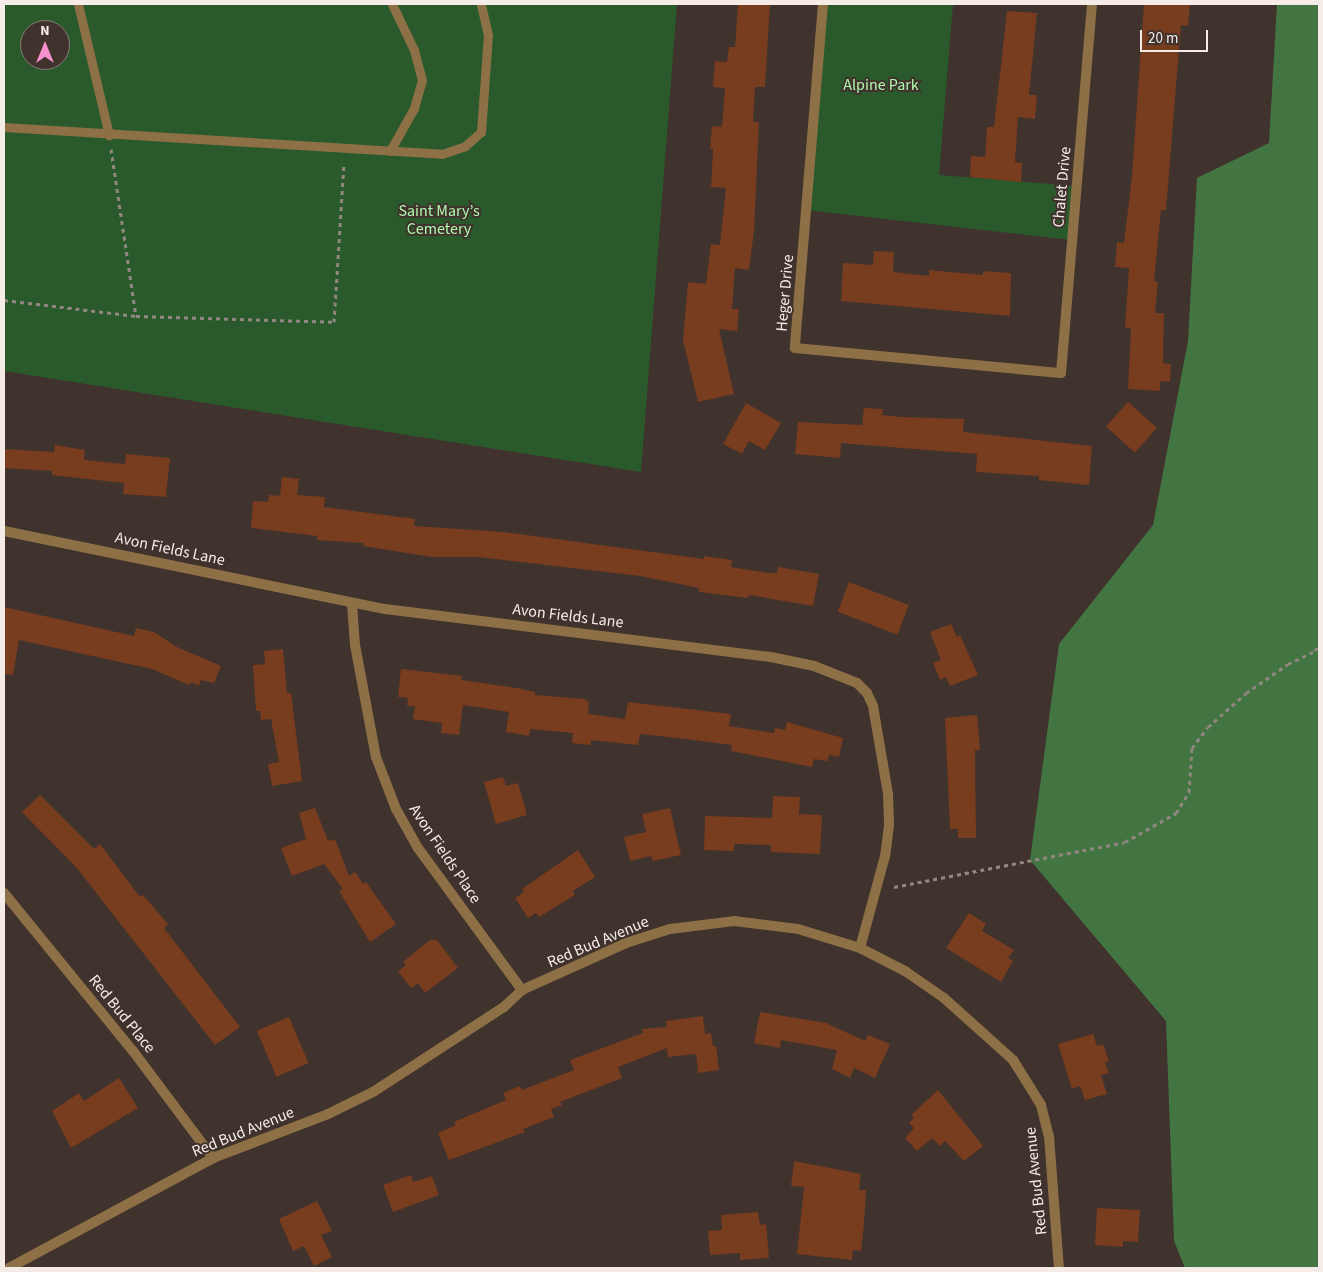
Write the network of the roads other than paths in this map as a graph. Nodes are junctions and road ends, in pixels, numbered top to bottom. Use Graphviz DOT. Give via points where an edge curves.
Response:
graph roads {
  1 [pos="78,4"];
  2 [pos="392,4"];
  3 [pos="481,4"];
  4 [pos="823,4"];
  5 [pos="1092,4"];
  6 [pos="4,127"];
  7 [pos="109,135"];
  8 [pos="390,151"];
  9 [pos="1062,373"];
  10 [pos="4,531"];
  11 [pos="352,604"];
  12 [pos="4,893"];
  13 [pos="860,948"];
  14 [pos="522,990"];
  15 [pos="213,1158"];
  16 [pos="9,1268"];
  17 [pos="1059,1268"];
  1 -- 7 [label="lane"];
  2 -- 8 [label="lane" via="414,50 422,80 414,108"];
  3 -- 8 [label="lane" via="488,35 481,132 465,146 442,154"];
  4 -- 9 [label="street, Heger Drive" via="795,348"];
  5 -- 9 [label="street, Chalet Drive"];
  6 -- 7 [label="lane"];
  7 -- 8 [label="lane"];
  10 -- 11 [label="street, Avon Fields Lane" via="294,589"];
  11 -- 13 [label="street, Avon Fields Lane" via="771,657 814,666 856,683 867,693 873,706 888,794 886,856"];
  11 -- 14 [label="street, Avon Fields Place" via="355,645 376,757 396,809 418,848"];
  12 -- 15 [label="street, Red Bud Place" via="133,1051"];
  13 -- 14 [label="street, Red Bud Avenue" via="766,923 701,922 626,943"];
  13 -- 17 [label="street, Red Bud Avenue" via="905,971 944,998 1013,1060 1026,1077 1041,1105 1049,1136"];
  14 -- 15 [label="street, Red Bud Avenue" via="504,1007 373,1092 328,1114"];
  15 -- 16 [label="street, Red Bud Avenue"];
}
